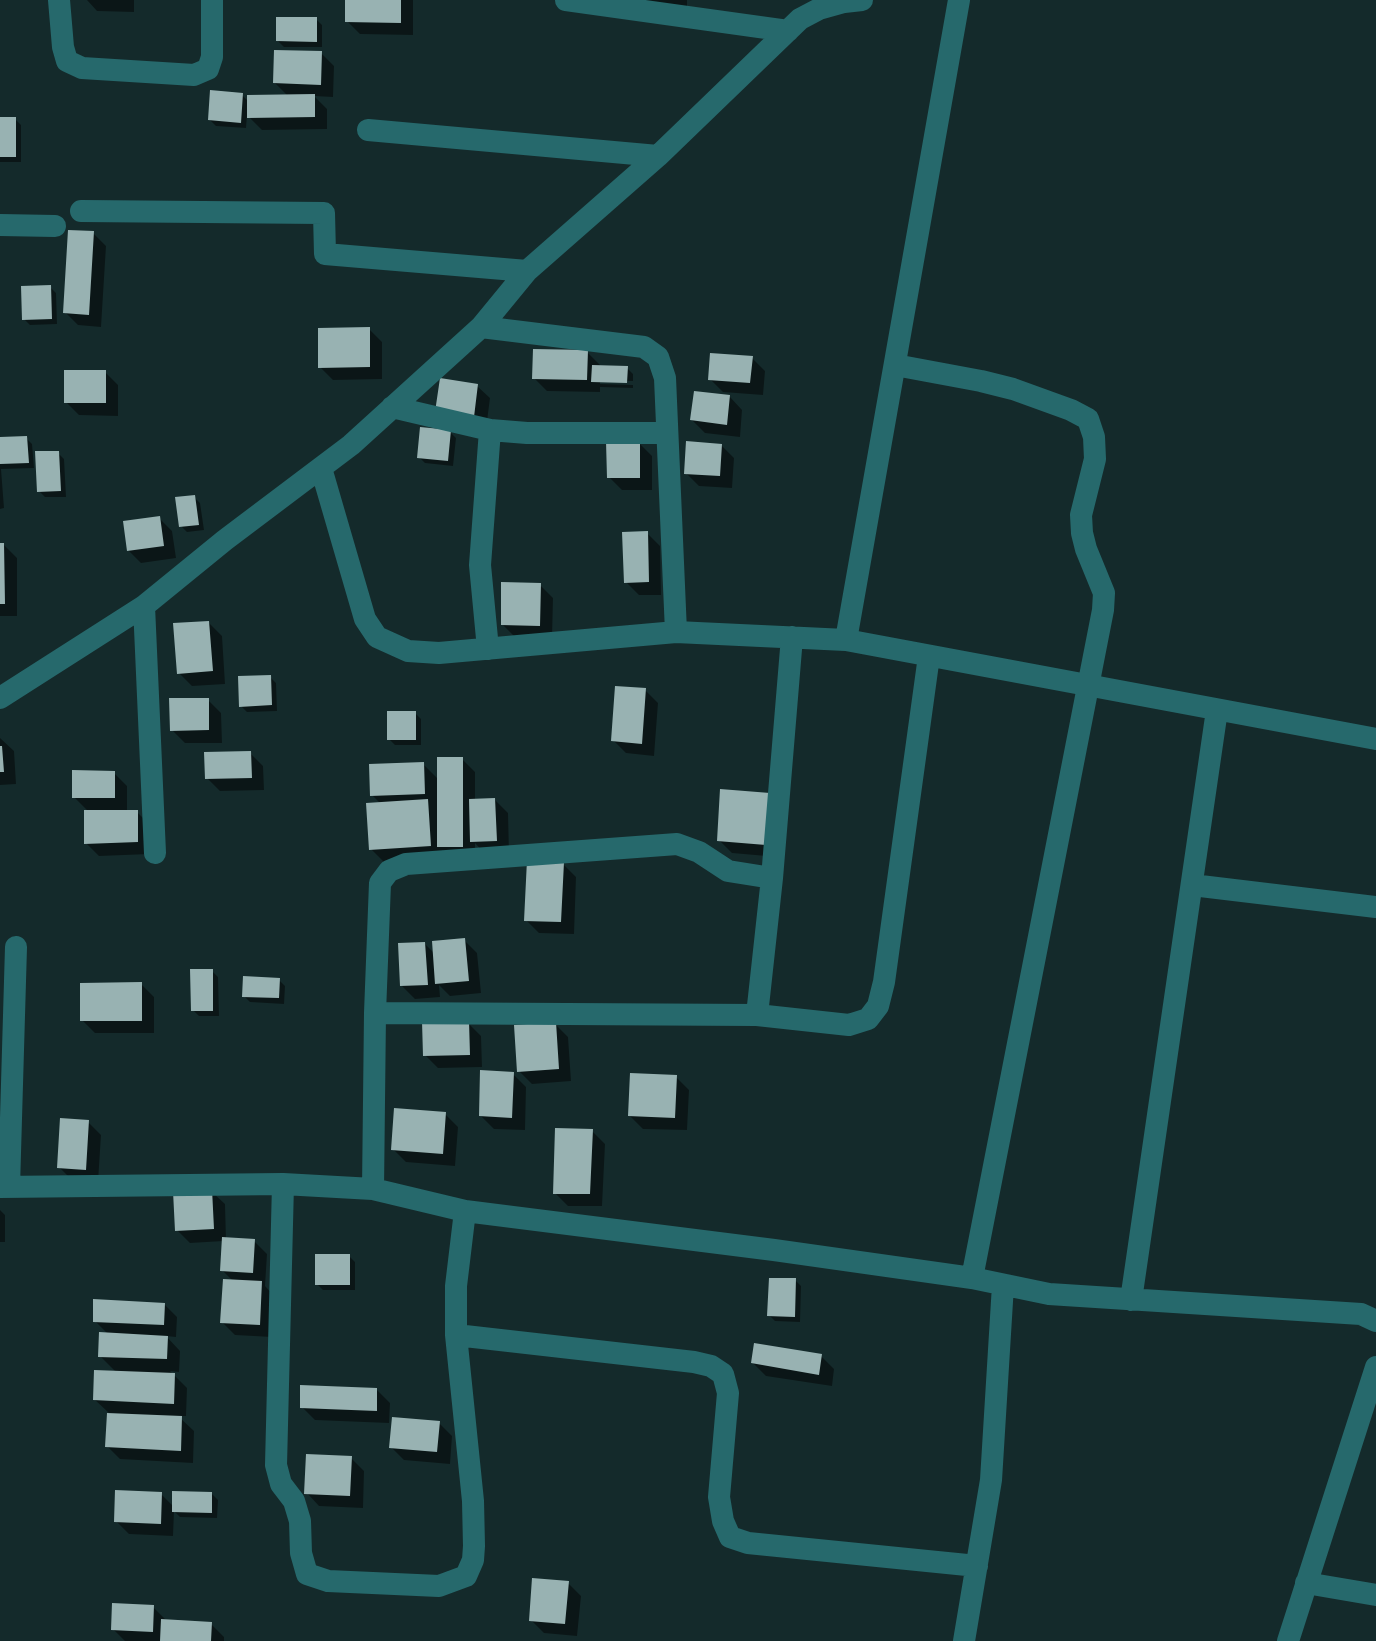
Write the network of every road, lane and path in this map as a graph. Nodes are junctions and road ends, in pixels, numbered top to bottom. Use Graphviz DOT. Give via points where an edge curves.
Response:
graph roads {
  1 [pos="59,0"];
  2 [pos="212,0"];
  3 [pos="566,0"];
  4 [pos="862,0"];
  5 [pos="959,0"];
  6 [pos="788,31"];
  7 [pos="368,130"];
  8 [pos="658,156"];
  9 [pos="81,211"];
  10 [pos="0,225"];
  11 [pos="55,226"];
  12 [pos="527,271"];
  13 [pos="481,327"];
  14 [pos="895,365"];
  15 [pos="392,407"];
  16 [pos="490,430"];
  17 [pos="667,433"];
  18 [pos="321,468"];
  19 [pos="144,606"];
  20 [pos="676,632"];
  21 [pos="792,637"];
  22 [pos="846,640"];
  23 [pos="488,649"];
  24 [pos="929,656"];
  25 [pos="1087,687"];
  26 [pos="0,698"];
  27 [pos="1217,710"];
  28 [pos="1376,739"];
  29 [pos="155,853"];
  30 [pos="772,878"];
  31 [pos="1192,885"];
  32 [pos="1376,907"];
  33 [pos="16,947"];
  34 [pos="375,1013"];
  35 [pos="757,1015"];
  36 [pos="283,1184"];
  37 [pos="4,1187"];
  38 [pos="373,1189"];
  39 [pos="465,1211"];
  40 [pos="972,1278"];
  41 [pos="1003,1285"];
  42 [pos="1131,1300"];
  43 [pos="1376,1321"];
  44 [pos="456,1335"];
  45 [pos="1376,1367"];
  46 [pos="977,1566"];
  47 [pos="1306,1583"];
  48 [pos="1376,1595"];
  49 [pos="964,1641"];
  50 [pos="1288,1641"];
  1 -- 2 [label="street" via="67,61 82,68 194,75 208,69 212,57"];
  3 -- 6 [label="street"];
  4 -- 6 [label="street" via="819,9"];
  5 -- 14 [label="street"];
  6 -- 8 [label="street"];
  7 -- 8 [label="street"];
  8 -- 12 [label="street"];
  9 -- 12 [label="street" via="324,213 325,254"];
  10 -- 11 [label="street"];
  12 -- 13 [label="street"];
  13 -- 15 [label="street"];
  13 -- 17 [label="street" via="644,347 658,357 665,378"];
  14 -- 22 [label="street"];
  14 -- 25 [label="street" via="1013,389 1088,419 1095,459 1081,515 1082,533 1104,593"];
  15 -- 16 [label="street"];
  15 -- 18 [label="street"];
  16 -- 17 [label="street"];
  16 -- 23 [label="street" via="480,565"];
  17 -- 20 [label="street"];
  18 -- 19 [label="street"];
  18 -- 23 [label="street" via="365,619 377,637 408,651"];
  19 -- 26 [label="street"];
  19 -- 29 [label="street"];
  20 -- 21 [label="street"];
  20 -- 23 [label="street"];
  21 -- 22 [label="street"];
  21 -- 30 [label="street"];
  22 -- 24 [label="street"];
  24 -- 25 [label="street"];
  24 -- 35 [label="street" via="878,1006 868,1019 849,1025"];
  25 -- 27 [label="street"];
  25 -- 40 [label="street"];
  27 -- 28 [label="street"];
  27 -- 31 [label="street"];
  30 -- 34 [label="street" via="728,871 677,844 406,864 389,871 380,883"];
  30 -- 35 [label="street"];
  31 -- 32 [label="street"];
  31 -- 42 [label="street"];
  33 -- 37 [label="street"];
  34 -- 35 [label="street"];
  34 -- 38 [label="street"];
  36 -- 37 [label="street"];
  36 -- 38 [label="street"];
  36 -- 44 [label="street" via="276,1465 300,1521 307,1574 328,1581 439,1586 466,1576 473,1560 473,1516"];
  38 -- 39 [label="street"];
  39 -- 40 [label="street"];
  39 -- 44 [label="street"];
  40 -- 41 [label="street"];
  41 -- 42 [label="street"];
  41 -- 46 [label="street" via="991,1480"];
  42 -- 43 [label="street" via="1361,1314"];
  44 -- 46 [label="street" via="711,1366 723,1374 728,1393 719,1497 730,1537"];
  45 -- 47 [label="street"];
  46 -- 49 [label="street"];
  47 -- 48 [label="street"];
  47 -- 50 [label="street"];
}
